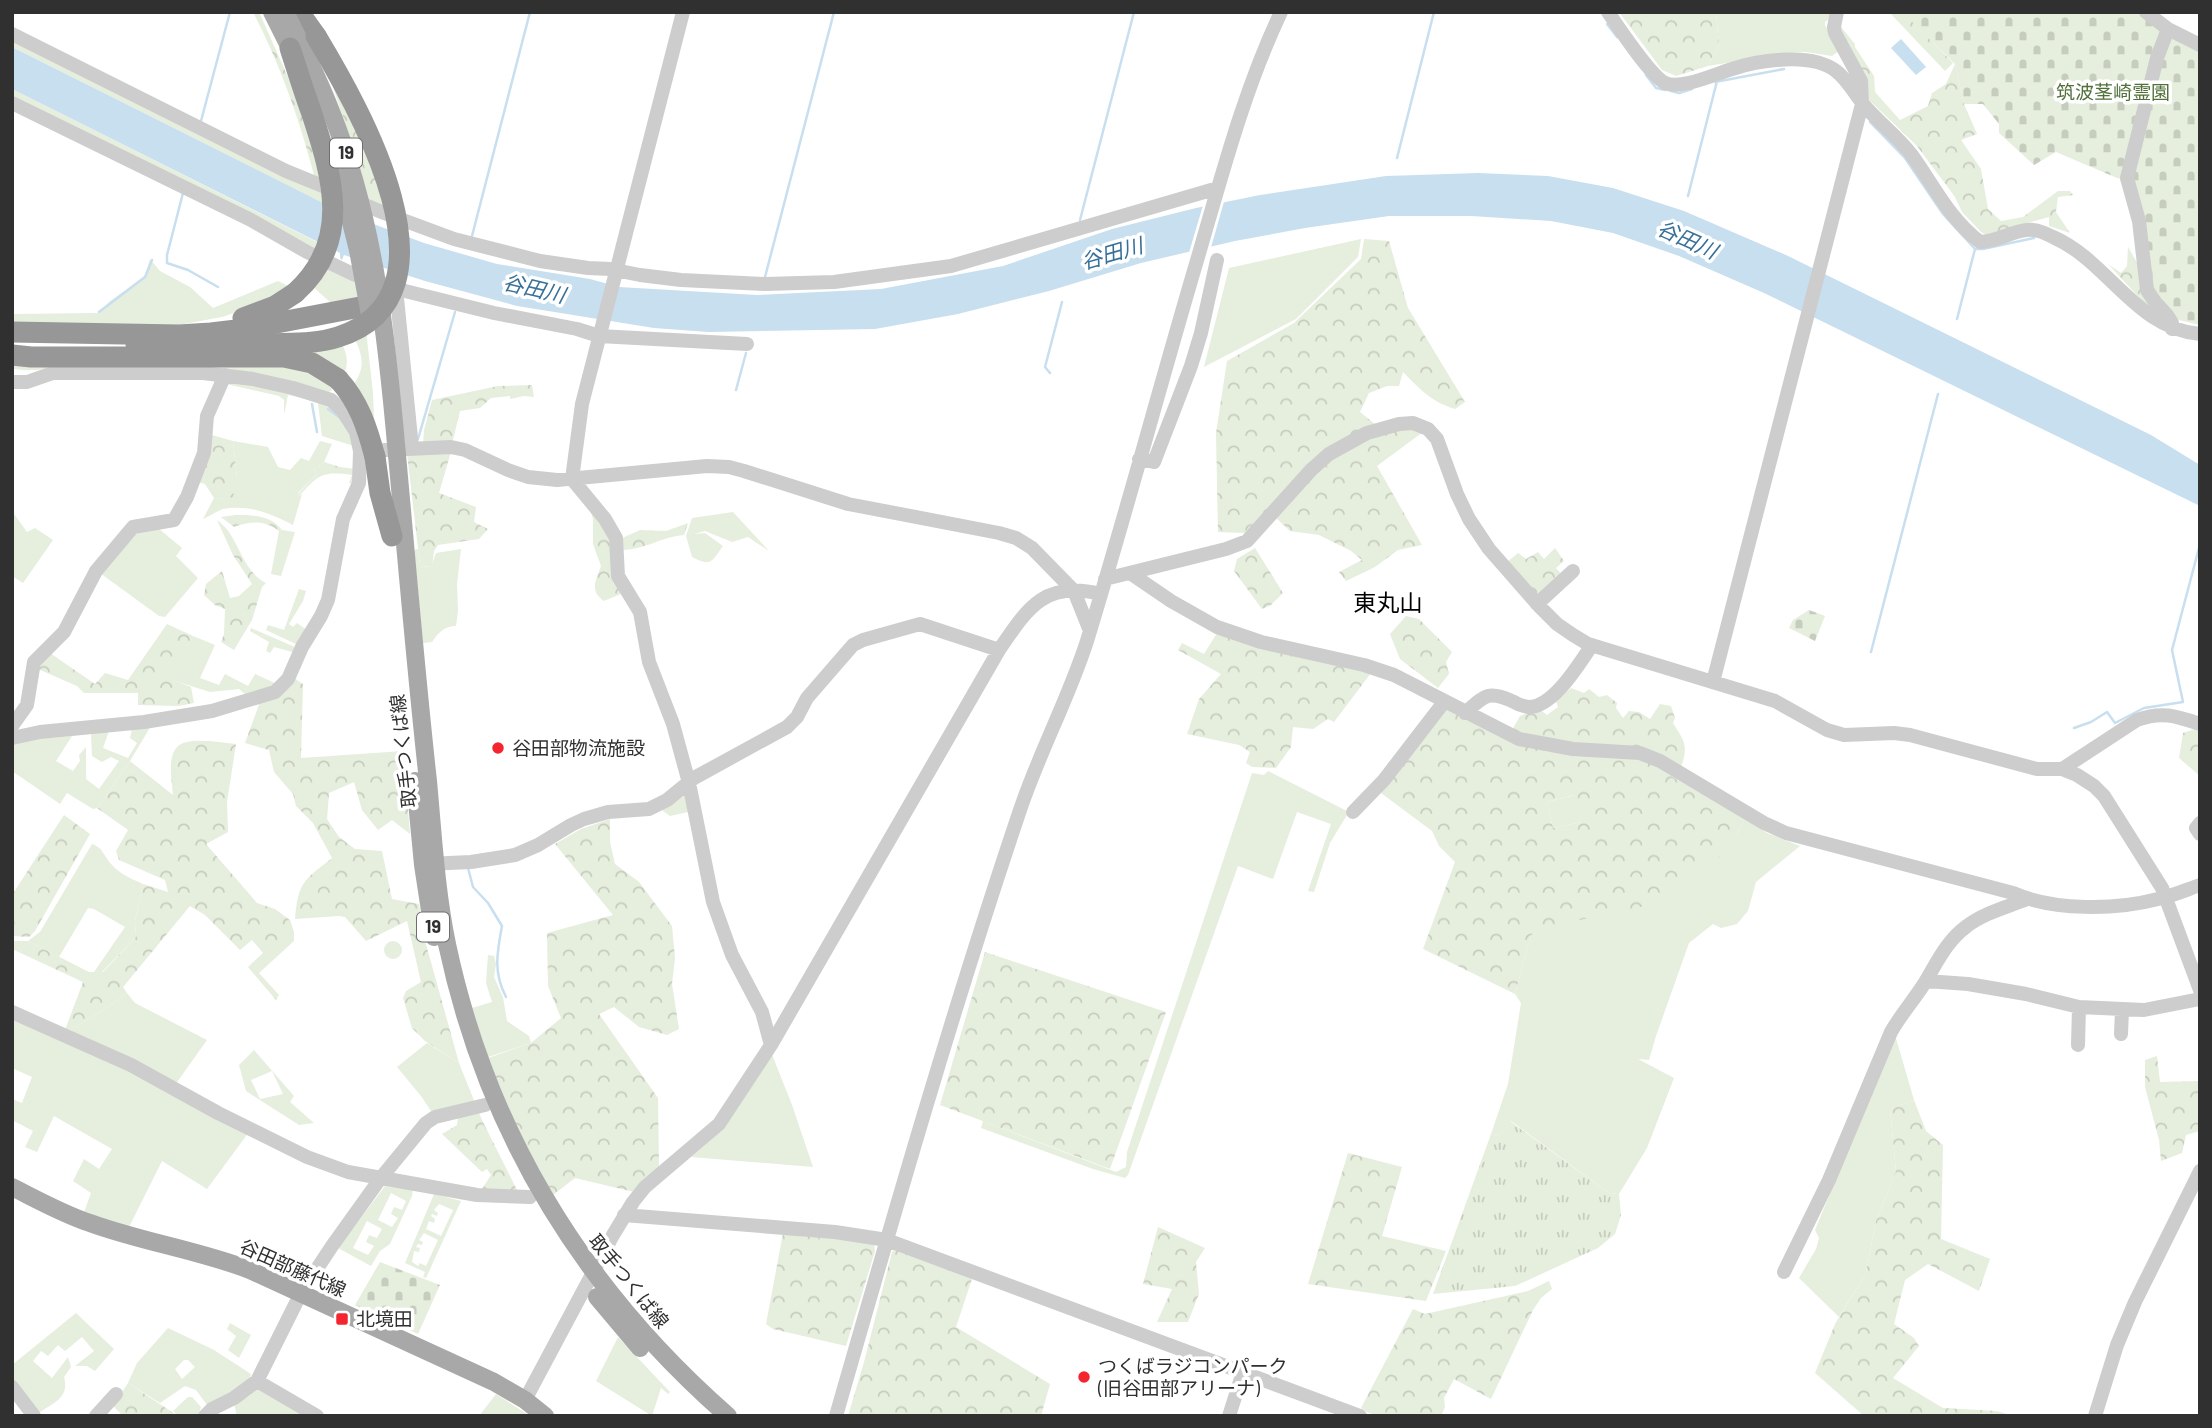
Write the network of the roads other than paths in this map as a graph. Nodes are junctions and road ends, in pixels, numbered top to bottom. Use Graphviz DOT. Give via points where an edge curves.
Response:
graph roads {
  1 [pos="272,12"];
  2 [pos="285,12"];
  3 [pos="299,12"];
  4 [pos="682,12"];
  5 [pos="1281,12"];
  6 [pos="1608,12"];
  7 [pos="1837,12"];
  8 [pos="2146,12"];
  9 [pos="2168,29"];
  10 [pos="12,34"];
  11 [pos="2200,45"];
  12 [pos="290,48"];
  13 [pos="12,103"];
  14 [pos="1862,104"];
  15 [pos="1216,192"];
  16 [pos="1217,260"];
  17 [pos="615,275"];
  18 [pos="382,299"];
  19 [pos="2172,329"];
  20 [pos="12,331"];
  21 [pos="155,333"];
  22 [pos="599,334"];
  23 [pos="2200,334"];
  24 [pos="747,344"];
  25 [pos="12,349"];
  26 [pos="12,355"];
  27 [pos="225,375"];
  28 [pos="12,382"];
  29 [pos="386,454"];
  30 [pos="1139,459"];
  31 [pos="572,479"];
  32 [pos="392,536"];
  33 [pos="1573,571"];
  34 [pos="1130,573"];
  35 [pos="1105,579"];
  36 [pos="1074,591"];
  37 [pos="1100,594"];
  38 [pos="1537,604"];
  39 [pos="1090,631"];
  40 [pos="1592,645"];
  41 [pos="999,650"];
  42 [pos="1713,682"];
  43 [pos="1444,702"];
  44 [pos="1465,712"];
  45 [pos="2200,724"];
  46 [pos="12,726"];
  47 [pos="12,737"];
  48 [pos="2062,769"];
  49 [pos="689,783"];
  50 [pos="1353,812"];
  51 [pos="2200,823"];
  52 [pos="2200,834"];
  53 [pos="430,864"];
  54 [pos="2200,885"];
  55 [pos="2166,897"];
  56 [pos="2027,899"];
  57 [pos="1926,981"];
  58 [pos="2200,990"];
  59 [pos="2200,999"];
  60 [pos="2079,1007"];
  61 [pos="2122,1010"];
  62 [pos="12,1012"];
  63 [pos="2121,1034"];
  64 [pos="771,1045"];
  65 [pos="2078,1045"];
  66 [pos="485,1105"];
  67 [pos="2200,1171"];
  68 [pos="380,1179"];
  69 [pos="12,1187"];
  70 [pos="530,1197"];
  71 [pos="624,1215"];
  72 [pos="887,1240"];
  73 [pos="1784,1272"];
  74 [pos="590,1279"];
  75 [pos="301,1293"];
  76 [pos="1243,1372"];
  77 [pos="257,1381"];
  78 [pos="12,1387"];
  79 [pos="116,1394"];
  80 [pos="525,1400"];
  81 [pos="34,1416"];
  82 [pos="96,1416"];
  83 [pos="205,1416"];
  84 [pos="317,1416"];
  85 [pos="545,1416"];
  86 [pos="711,1416"];
  87 [pos="728,1416"];
  88 [pos="836,1416"];
  89 [pos="1229,1416"];
  90 [pos="1360,1416"];
  91 [pos="2095,1416"];
  1 -- 12 [label="main road, 取手つくば線 / 19"];
  2 -- 18 [label="main road, 取手つくば線 / 19, bridge" via="318,79 344,150"];
  3 -- 25 [label="highway, bridge" via="358,110 390,192 400,239 399,264 390,296 377,313 349,333 325,340"];
  4 -- 17 [label="street"];
  5 -- 15 [label="street"];
  6 -- 14 [label="street" via="1667,84 1683,84 1736,67 1806,60 1836,71"];
  7 -- 14 [label="street" via="1835,33 1861,81"];
  8 -- 9 [label="street"];
  9 -- 11 [label="street"];
  9 -- 19 [label="street" via="2127,178 2139,221 2147,290"];
  10 -- 17 [label="street" via="286,171 384,213 496,251"];
  12 -- 18 [label="main road, 取手つくば線 / 19, bridge" via="339,172 356,241"];
  12 -- 21 [label="highway, bridge" via="329,174 333,216 320,264 295,293 275,306 233,321"];
  13 -- 18 [label="street" via="353,274"];
  14 -- 19 [label="street" via="1902,144 1950,213 1980,242 2030,229 2067,243 2143,310"];
  14 -- 42 [label="street"];
  15 -- 17 [label="street" via="919,271 834,282 765,284"];
  15 -- 30 [label="street"];
  16 -- 30 [label="street" via="1194,355 1154,462"];
  17 -- 22 [label="street"];
  18 -- 21 [label="highway" via="245,329"];
  18 -- 22 [label="street" via="494,313"];
  18 -- 29 [label="main road, 取手つくば線 / 19, bridge"];
  18 -- 29 [label="street"];
  19 -- 23 [label="street"];
  20 -- 21 [label="highway"];
  22 -- 24 [label="street"];
  22 -- 31 [label="street" via="582,404"];
  26 -- 29 [label="highway, bridge" via="284,357 312,363 338,379 354,398"];
  27 -- 28 [label="street" via="52,373"];
  27 -- 29 [label="street" via="331,400 356,432"];
  27 -- 46 [label="street" via="207,416 204,453 174,520 133,527 96,571 64,632 34,662 27,705"];
  29 -- 31 [label="street" via="451,447 528,477"];
  29 -- 32 [label="highway" via="380,493"];
  29 -- 47 [label="street" via="359,483 343,519 328,600 281,688 212,711"];
  29 -- 53 [label="main road, 取手つくば線 / 19" via="417,682"];
  30 -- 35 [label="street"];
  31 -- 36 [label="street" via="729,467 848,504 1016,538 1042,556"];
  31 -- 49 [label="street" via="616,538 618,576 640,612 649,662"];
  32 -- 53 [label="main road, 取手つくば線 / 19"];
  33 -- 38 [label="street"];
  34 -- 35 [label="street"];
  34 -- 38 [label="street" via="1247,541 1329,454 1367,433 1413,423 1437,439 1457,494 1479,536"];
  34 -- 43 [label="street" via="1217,627 1364,665 1394,675"];
  35 -- 37 [label="street"];
  36 -- 37 [label="street"];
  36 -- 39 [label="street"];
  36 -- 41 [label="street" via="1036,602"];
  37 -- 39 [label="street"];
  38 -- 40 [label="street" via="1557,624"];
  39 -- 72 [label="street" via="1019,811"];
  40 -- 42 [label="street"];
  40 -- 44 [label="street" via="1553,697 1527,707 1489,694"];
  41 -- 49 [label="street" via="920,624 863,639 825,677 787,727"];
  41 -- 64 [label="street"];
  42 -- 48 [label="street" via="1775,701 1844,735 1910,735 2037,769"];
  43 -- 44 [label="street"];
  43 -- 50 [label="street"];
  44 -- 56 [label="street" via="1530,742 1640,753 1786,833"];
  45 -- 48 [label="street" via="2172,715 2137,720"];
  48 -- 55 [label="street" via="2086,780 2104,796"];
  49 -- 53 [label="street" via="649,809 584,819 515,855"];
  49 -- 64 [label="street" via="715,911 762,1012"];
  51 -- 52 [label="street" via="2196,828"];
  53 -- 66 [label="main road, 取手つくば線 / 19" via="436,945 465,1055"];
  53 -- 74 [label="main road, 取手つくば線 / 19" via="476,1049 497,1104"];
  54 -- 55 [label="street"];
  55 -- 56 [label="street" via="2111,906"];
  55 -- 58 [label="street"];
  56 -- 57 [label="street" via="1963,929 1949,942"];
  57 -- 60 [label="street" via="1968,984"];
  57 -- 73 [label="street" via="1891,1032 1829,1180"];
  59 -- 61 [label="street"];
  60 -- 61 [label="street"];
  60 -- 65 [label="street"];
  61 -- 63 [label="street"];
  62 -- 68 [label="street" via="131,1065 307,1157"];
  64 -- 71 [label="street" via="719,1124 645,1187"];
  66 -- 68 [label="street" via="431,1119"];
  66 -- 70 [label="main road, 取手つくば線 / 19"];
  67 -- 91 [label="street" via="2135,1302"];
  68 -- 70 [label="street" via="477,1195"];
  68 -- 75 [label="street"];
  69 -- 75 [label="main road, 谷田部藤代線" via="89,1223 224,1260"];
  70 -- 74 [label="main road, 取手つくば線 / 19" via="570,1262"];
  71 -- 72 [label="street"];
  71 -- 74 [label="street"];
  72 -- 76 [label="street"];
  72 -- 88 [label="street"];
  74 -- 80 [label="street"];
  74 -- 86 [label="main road, 取手つくば線 / 19" via="618,1323"];
  74 -- 87 [label="main road, 取手つくば線 / 19"];
  75 -- 77 [label="street"];
  75 -- 80 [label="main road, 谷田部藤代線" via="479,1374"];
  76 -- 89 [label="street"];
  76 -- 90 [label="street"];
  77 -- 83 [label="street"];
  77 -- 84 [label="street"];
  78 -- 81 [label="street"];
  79 -- 82 [label="street"];
  80 -- 85 [label="main road, 谷田部藤代線"];
}
